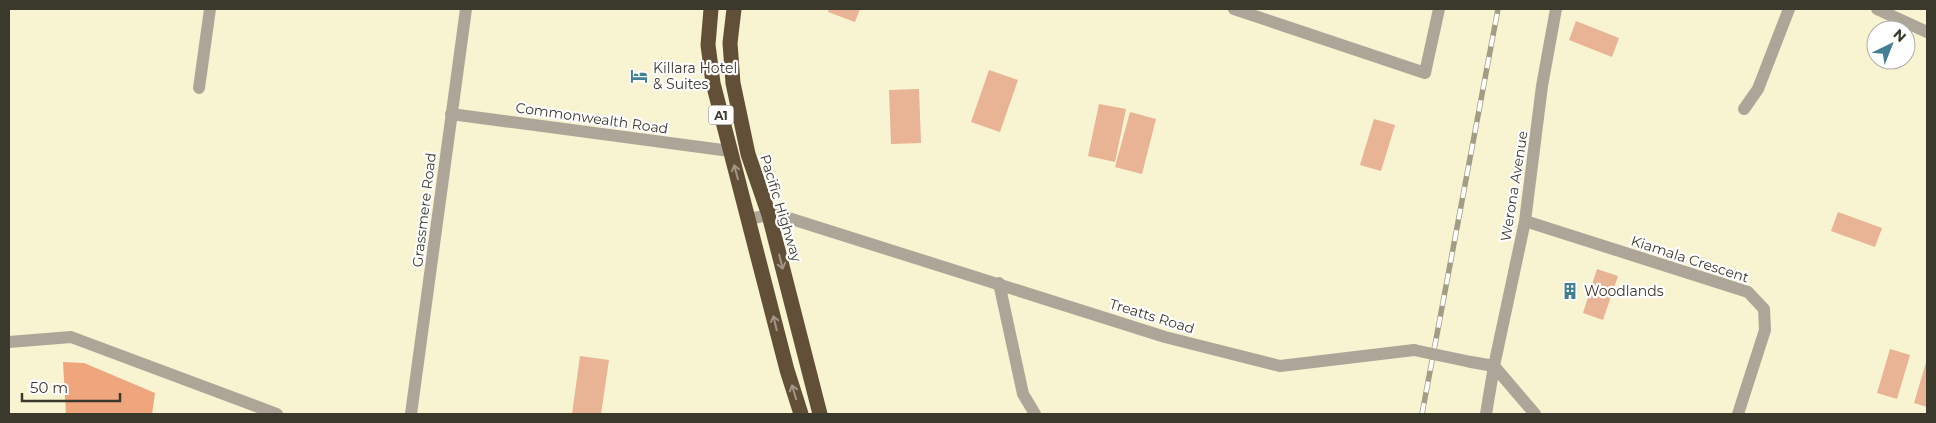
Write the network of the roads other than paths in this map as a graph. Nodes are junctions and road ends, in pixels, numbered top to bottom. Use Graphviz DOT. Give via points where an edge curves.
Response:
graph roads {
  1 [pos="210,9"];
  2 [pos="466,9"];
  3 [pos="710,9"];
  4 [pos="734,9"];
  5 [pos="1234,9"];
  6 [pos="1439,9"];
  7 [pos="1556,9"];
  8 [pos="1789,9"];
  9 [pos="1877,9"];
  10 [pos="1927,32"];
  11 [pos="198,88"];
  12 [pos="1744,109"];
  13 [pos="451,114"];
  14 [pos="730,151"];
  15 [pos="769,215"];
  16 [pos="748,219"];
  17 [pos="1525,221"];
  18 [pos="999,284"];
  19 [pos="9,342"];
  20 [pos="1494,366"];
  21 [pos="277,414"];
  22 [pos="411,414"];
  23 [pos="801,414"];
  24 [pos="820,414"];
  25 [pos="1034,414"];
  26 [pos="1486,414"];
  27 [pos="1535,414"];
  28 [pos="1738,414"];
  1 -- 11 [label="street"];
  2 -- 13 [label="street, Grassmere Road"];
  3 -- 14 [label="highway, A1" via="708,45 713,83"];
  4 -- 15 [label="highway, Pacific Highway / A1" via="730,43 732,83 748,154"];
  5 -- 6 [label="street" via="1425,73"];
  7 -- 17 [label="street, Werona Avenue" via="1542,86"];
  8 -- 12 [label="street" via="1758,89"];
  9 -- 10 [label="street"];
  13 -- 14 [label="street, Commonwealth Road"];
  13 -- 22 [label="street, Grassmere Road"];
  16 -- 14 [label="highway, A1, one-way"];
  15 -- 16 [label="street, Treatts Road"];
  15 -- 18 [label="street, Treatts Road" via="785,217"];
  15 -- 24 [label="highway, Pacific Highway / A1, one-way"];
  23 -- 16 [label="highway, A1, one-way"];
  17 -- 20 [label="street, Werona Avenue"];
  17 -- 28 [label="street, Kiamala Crescent" via="1748,292 1764,309 1765,330"];
  18 -- 20 [label="street, Treatts Road, bridge" via="1165,337 1280,366 1414,350"];
  18 -- 25 [label="street" via="1023,394"];
  19 -- 21 [label="street" via="71,338"];
  20 -- 26 [label="street, Werona Avenue"];
  20 -- 27 [label="street"];
}
